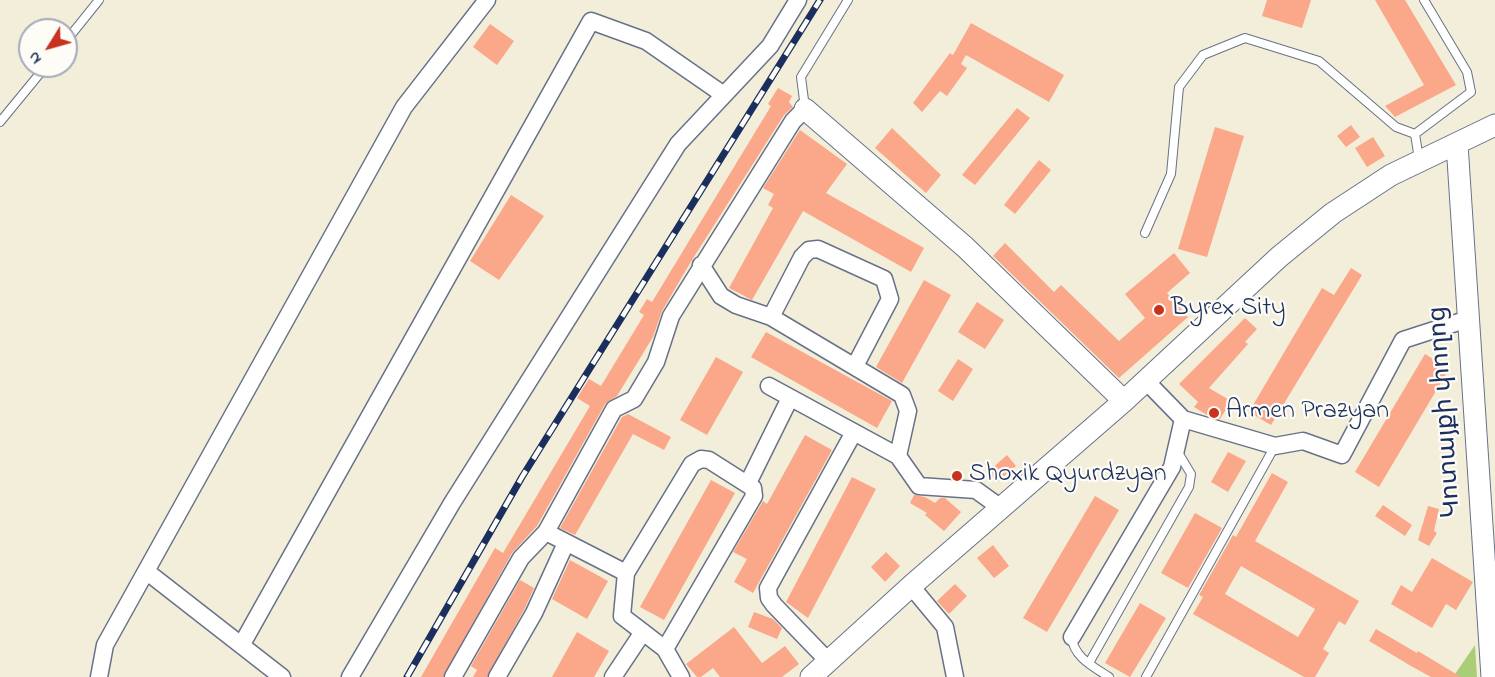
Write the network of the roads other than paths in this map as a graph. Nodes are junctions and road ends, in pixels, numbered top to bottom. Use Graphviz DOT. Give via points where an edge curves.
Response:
graph roads {
  1 [pos="99,0"];
  2 [pos="487,0"];
  3 [pos="798,0"];
  4 [pos="848,0"];
  5 [pos="1424,0"];
  6 [pos="78,26"];
  7 [pos="36,78"];
  8 [pos="724,95"];
  9 [pos="805,109"];
  10 [pos="0,122"];
  11 [pos="1495,125"];
  12 [pos="1415,134"];
  13 [pos="1457,144"];
  14 [pos="1419,159"];
  15 [pos="1146,233"];
  16 [pos="701,265"];
  17 [pos="771,317"];
  18 [pos="1468,319"];
  19 [pos="855,366"];
  20 [pos="1146,381"];
  21 [pos="769,386"];
  22 [pos="790,398"];
  23 [pos="1124,401"];
  24 [pos="1183,419"];
  25 [pos="854,432"];
  26 [pos="1275,446"];
  27 [pos="1176,449"];
  28 [pos="898,456"];
  29 [pos="748,483"];
  30 [pos="1001,508"];
  31 [pos="546,532"];
  32 [pos="566,543"];
  33 [pos="146,571"];
  34 [pos="626,573"];
  35 [pos="911,586"];
  36 [pos="643,632"];
  37 [pos="1072,637"];
  38 [pos="242,644"];
  39 [pos="665,649"];
  40 [pos="829,662"];
  41 [pos="1089,663"];
  42 [pos="99,677"];
  43 [pos="282,677"];
  44 [pos="350,677"];
  45 [pos="453,677"];
  46 [pos="497,677"];
  47 [pos="613,677"];
  48 [pos="681,677"];
  49 [pos="812,677"];
  50 [pos="955,677"];
  51 [pos="1109,677"];
  52 [pos="1146,677"];
  53 [pos="1492,677"];
  1 -- 6 [label="lane"];
  2 -- 33 [label="street" via="404,107"];
  3 -- 8 [label="street" via="770,46"];
  4 -- 9 [label="lane" via="801,77"];
  5 -- 12 [label="lane" via="1467,72 1471,92"];
  7 -- 10 [label="lane"];
  8 -- 38 [label="street" via="646,41 591,21"];
  8 -- 44 [label="street" via="678,144 452,503"];
  9 -- 16 [label="street"];
  9 -- 23 [label="street" via="965,247"];
  11 -- 13 [label="street"];
  12 -- 14 [label="lane"];
  12 -- 15 [label="lane" via="1396,127 1319,61 1245,38 1203,55 1179,87 1171,174"];
  13 -- 14 [label="street"];
  13 -- 18 [label="street, Կոտայքի փողոց"];
  14 -- 20 [label="street" via="1360,194 1279,256"];
  16 -- 17 [label="street" via="721,296"];
  16 -- 31 [label="street" via="671,316 656,362 634,399 614,409"];
  17 -- 19 [label="street"];
  17 -- 19 [label="street" via="809,250 818,249 884,279 890,299"];
  18 -- 26 [label="street" via="1403,340 1342,455 1303,441"];
  18 -- 53 [label="street, Կոտայքի փողոց"];
  19 -- 28 [label="street" via="902,394 907,403"];
  20 -- 23 [label="street"];
  20 -- 24 [label="street"];
  21 -- 22 [label="street"];
  22 -- 25 [label="street"];
  22 -- 29 [label="street"];
  23 -- 30 [label="street"];
  24 -- 26 [label="street"];
  24 -- 27 [label="street"];
  25 -- 28 [label="street"];
  25 -- 40 [label="street" via="768,588 769,598"];
  26 -- 52 [label="lane"];
  27 -- 37 [label="street" via="1172,467"];
  27 -- 41 [label="lane" via="1191,474 1189,487"];
  28 -- 30 [label="street" via="919,486 976,490"];
  29 -- 34 [label="street" via="710,460 692,464"];
  29 -- 39 [label="street" via="754,496"];
  30 -- 35 [label="street"];
  31 -- 32 [label="street"];
  31 -- 45 [label="street" via="521,558"];
  32 -- 34 [label="street"];
  32 -- 46 [label="street" via="534,613"];
  33 -- 38 [label="street"];
  33 -- 42 [label="street" via="105,645"];
  34 -- 36 [label="street" via="622,616"];
  35 -- 40 [label="street"];
  35 -- 50 [label="street" via="945,627"];
  36 -- 39 [label="street"];
  36 -- 47 [label="street"];
  37 -- 41 [label="lane" via="1072,645"];
  38 -- 43 [label="street"];
  39 -- 48 [label="street"];
  40 -- 49 [label="street"];
  41 -- 51 [label="lane"];
}
